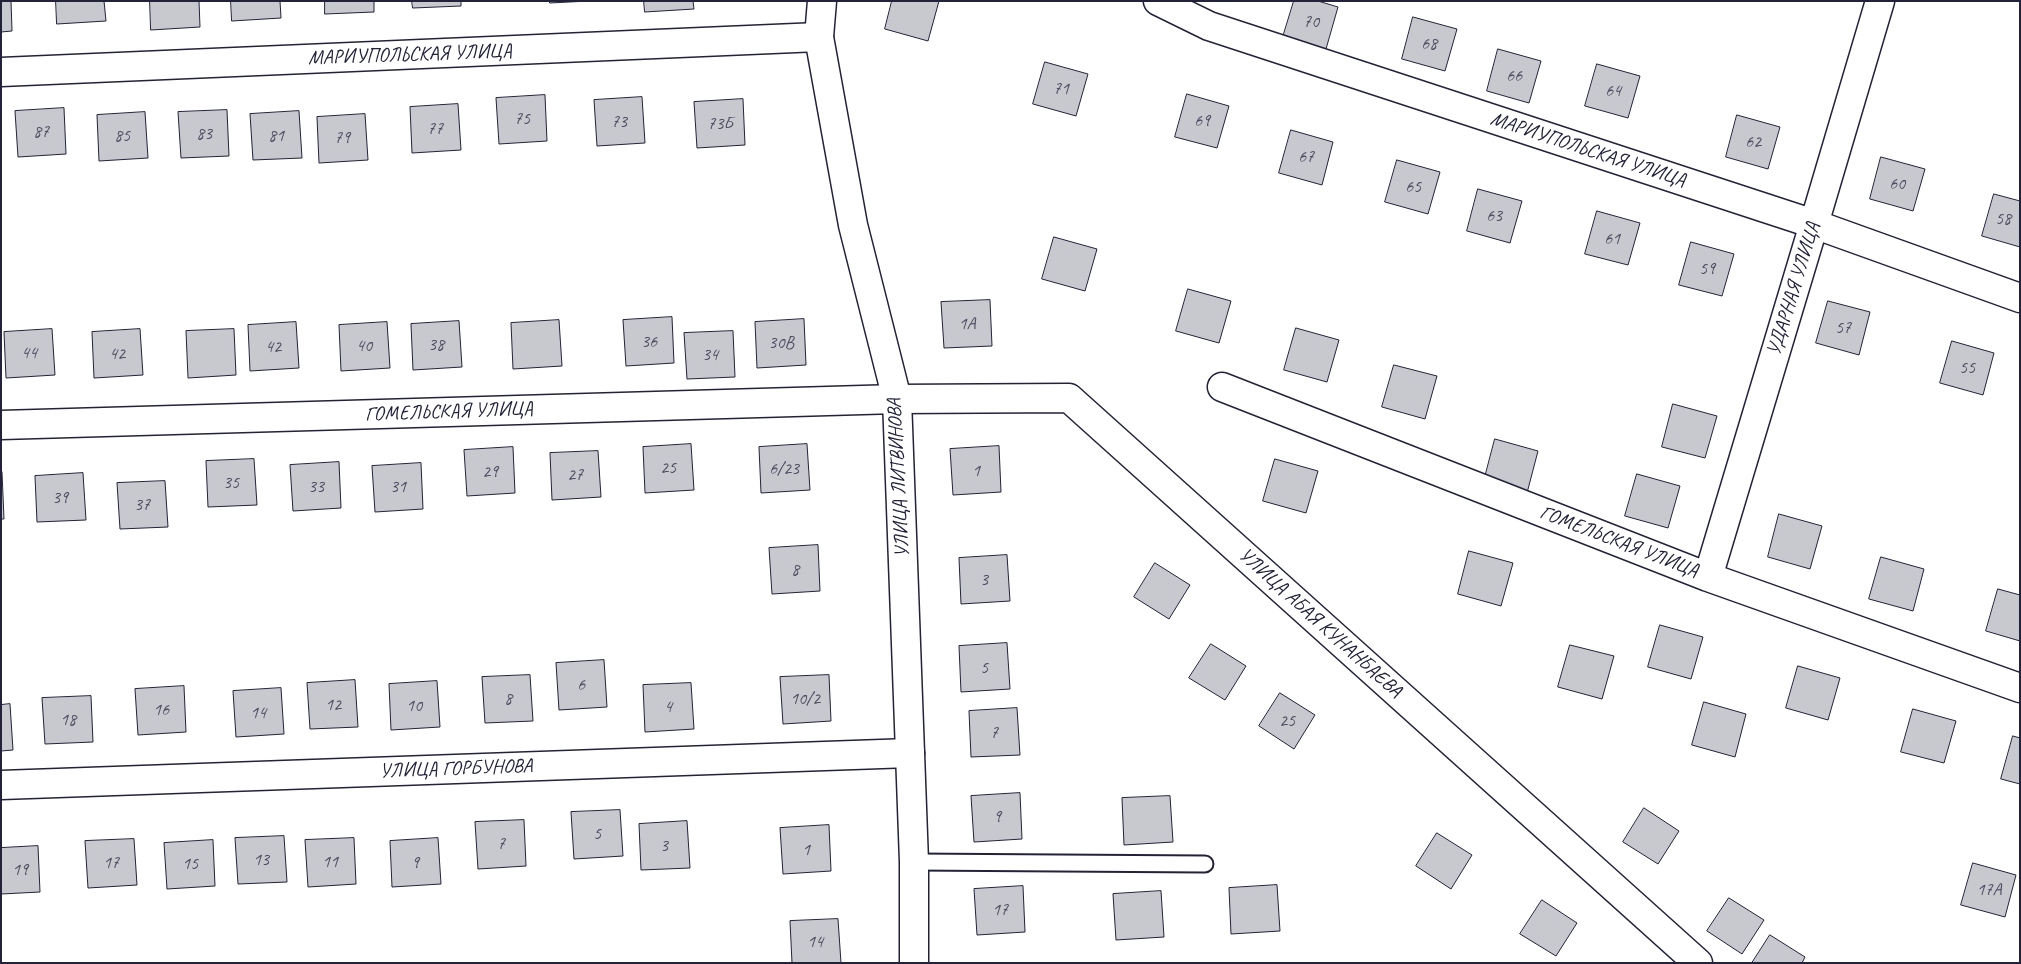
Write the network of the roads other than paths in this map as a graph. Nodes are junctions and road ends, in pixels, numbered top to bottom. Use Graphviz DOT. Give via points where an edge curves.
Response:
graph roads {
  1 [pos="822,1"];
  2 [pos="1158,1"];
  3 [pos="1880,1"];
  4 [pos="819,37"];
  5 [pos="1,72"];
  6 [pos="1814,224"];
  7 [pos="2020,298"];
  8 [pos="1222,387"];
  9 [pos="897,399"];
  10 [pos="1,426"];
  11 [pos="1708,577"];
  12 [pos="2020,688"];
  13 [pos="910,752"];
  14 [pos="1,785"];
  15 [pos="914,862"];
  16 [pos="1205,864"];
  17 [pos="914,963"];
  18 [pos="1698,963"];
  1 -- 4 [label="street, УЛИЦА ЛИТВИНОВА"];
  2 -- 6 [label="street, МАРИУПОЛЬСКАЯ УЛИЦА" via="1208,26"];
  3 -- 6 [label="street, УДАРНАЯ УЛИЦА"];
  4 -- 5 [label="street, МАРИУПОЛЬСКАЯ УЛИЦА"];
  4 -- 9 [label="street, УЛИЦА ЛИТВИНОВА" via="853,225"];
  6 -- 7 [label="street, МАРИУПОЛЬСКАЯ УЛИЦА"];
  6 -- 11 [label="street, УДАРНАЯ УЛИЦА"];
  8 -- 11 [label="street, ГОМЕЛЬСКАЯ УЛИЦА"];
  9 -- 10 [label="street, ГОМЕЛЬСКАЯ УЛИЦА"];
  9 -- 13 [label="street, УЛИЦА ЛИТВИНОВА"];
  9 -- 18 [label="street, УЛИЦА АБАЯ КУНАНБАЕВА" via="1069,398"];
  11 -- 12 [label="street, ГОМЕЛЬСКАЯ УЛИЦА"];
  13 -- 14 [label="street, УЛИЦА ГОРБУНОВА"];
  13 -- 15 [label="street, УЛИЦА ЛИТВИНОВА"];
  15 -- 16 [label="lane"];
  15 -- 17 [label="street, УЛИЦА ЛИТВИНОВА"];
}
